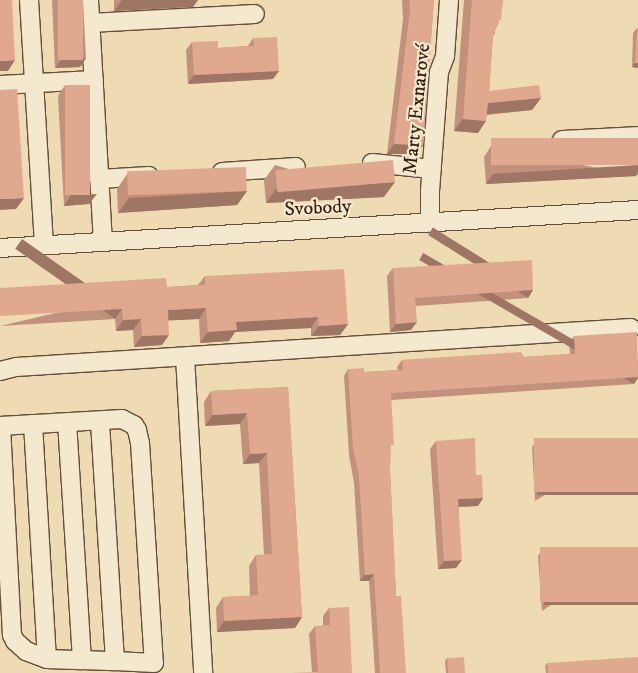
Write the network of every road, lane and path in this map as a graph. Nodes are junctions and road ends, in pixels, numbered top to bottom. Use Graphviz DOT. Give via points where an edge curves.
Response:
graph roads {
  1 [pos="29,0"];
  2 [pos="89,0"];
  3 [pos="449,0"];
  4 [pos="205,8"];
  5 [pos="254,14"];
  6 [pos="90,23"];
  7 [pos="94,80"];
  8 [pos="34,84"];
  9 [pos="0,86"];
  10 [pos="638,136"];
  11 [pos="562,140"];
  12 [pos="352,164"];
  13 [pos="313,166"];
  14 [pos="432,169"];
  15 [pos="206,172"];
  16 [pos="167,175"];
  17 [pos="99,179"];
  18 [pos="638,210"];
  19 [pos="430,223"];
  20 [pos="103,242"];
  21 [pos="44,245"];
  22 [pos="0,248"];
  23 [pos="630,328"];
  24 [pos="185,357"];
  25 [pos="0,371"];
  26 [pos="100,420"];
  27 [pos="67,422"];
  28 [pos="33,424"];
  29 [pos="0,426"];
  30 [pos="47,659"];
  31 [pos="82,660"];
  32 [pos="115,662"];
  33 [pos="160,668"];
  34 [pos="203,673"];
  1 -- 8 [label="street"];
  2 -- 6 [label="street"];
  3 -- 14 [label="street, Marty Exnarové"];
  4 -- 5 [label="street"];
  4 -- 6 [label="street"];
  6 -- 7 [label="street"];
  7 -- 8 [label="street"];
  7 -- 17 [label="street"];
  8 -- 9 [label="street"];
  8 -- 21 [label="street"];
  10 -- 11 [label="street"];
  12 -- 14 [label="street" via="383,163"];
  13 -- 15 [label="street"];
  14 -- 19 [label="street, Marty Exnarové"];
  16 -- 17 [label="street"];
  17 -- 20 [label="street"];
  18 -- 19 [label="street, Svobody"];
  19 -- 20 [label="street, Svobody"];
  20 -- 21 [label="street, Svobody"];
  21 -- 22 [label="street, Svobody"];
  23 -- 24 [label="street"];
  24 -- 25 [label="street" via="16,367"];
  24 -- 34 [label="street"];
  26 -- 27 [label="street"];
  26 -- 32 [label="street"];
  26 -- 33 [label="street" via="122,419 137,430 139,436"];
  27 -- 28 [label="street"];
  27 -- 31 [label="street"];
  28 -- 29 [label="street"];
  28 -- 30 [label="street"];
  29 -- 30 [label="street" via="12,635 26,651"];
  30 -- 31 [label="street"];
  31 -- 32 [label="street"];
  32 -- 33 [label="street"];
}
